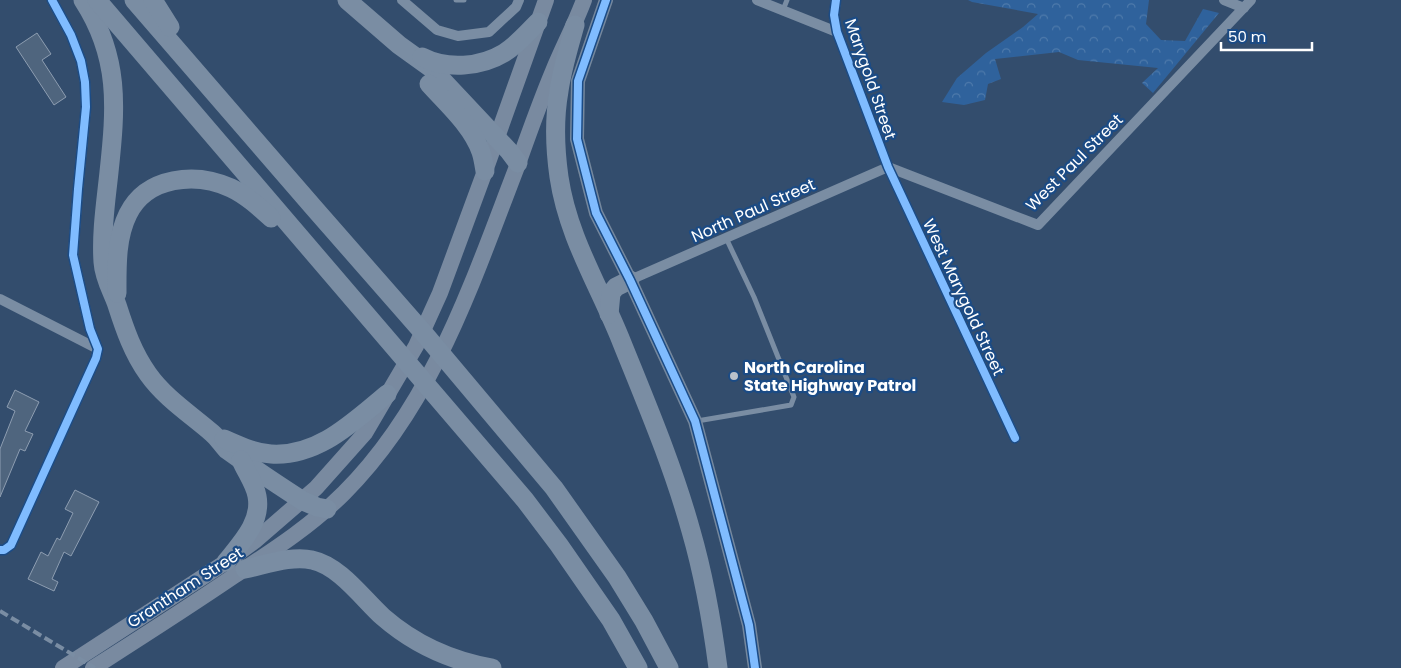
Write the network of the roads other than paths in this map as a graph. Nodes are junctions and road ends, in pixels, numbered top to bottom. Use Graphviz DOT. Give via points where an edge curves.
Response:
graph roads {
  1 [pos="52,0"];
  2 [pos="83,0"];
  3 [pos="97,0"];
  4 [pos="134,0"];
  5 [pos="153,0"];
  6 [pos="347,0"];
  7 [pos="402,0"];
  8 [pos="456,0"];
  9 [pos="464,0"];
  10 [pos="519,0"];
  11 [pos="546,0"];
  12 [pos="584,0"];
  13 [pos="606,0"];
  14 [pos="757,0"];
  15 [pos="787,0"];
  16 [pos="836,0"];
  17 [pos="1224,0"];
  18 [pos="1252,0"];
  19 [pos="1244,8"];
  20 [pos="783,11"];
  21 [pos="538,22"];
  22 [pos="574,25"];
  23 [pos="836,32"];
  24 [pos="399,45"];
  25 [pos="184,57"];
  26 [pos="497,138"];
  27 [pos="518,163"];
  28 [pos="888,167"];
  29 [pos="485,172"];
  30 [pos="726,238"];
  31 [pos="306,243"];
  32 [pos="630,280"];
  33 [pos="0,299"];
  34 [pos="116,304"];
  35 [pos="609,314"];
  36 [pos="98,349"];
  37 [pos="387,394"];
  38 [pos="695,421"];
  39 [pos="214,434"];
  40 [pos="1015,438"];
  41 [pos="240,459"];
  42 [pos="303,501"];
  43 [pos="327,509"];
  44 [pos="2,550"];
  45 [pos="226,562"];
  46 [pos="245,569"];
  47 [pos="63,668"];
  48 [pos="93,668"];
  49 [pos="492,668"];
  50 [pos="638,668"];
  51 [pos="669,668"];
  52 [pos="718,668"];
  53 [pos="755,668"];
  1 -- 36 [label="street" via="71,35 85,82 86,108 73,255 90,329"];
  2 -- 34 [label="highway" via="103,37 113,80 114,127 103,254 106,279"];
  3 -- 31 [label="highway"];
  4 -- 25 [label="highway"];
  5 -- 25 [label="highway"];
  6 -- 24 [label="highway"];
  7 -- 10 [label="street" via="437,30 458,36 489,32 516,7"];
  8 -- 9 [label="lane"];
  11 -- 21 [label="main road, Grantham Street"];
  12 -- 22 [label="main road, Grantham Street"];
  13 -- 32 [label="street" via="578,81 577,139 596,213"];
  14 -- 20 [label="street"];
  15 -- 20 [label="lane"];
  16 -- 23 [label="street, Marygold Street"];
  17 -- 19 [label="street"];
  18 -- 19 [label="street"];
  19 -- 28 [label="street, West Paul Street" via="1038,225"];
  20 -- 23 [label="street"];
  21 -- 24 [label="highway" via="504,53 477,64 442,64"];
  21 -- 26 [label="main road, Grantham Street"];
  22 -- 27 [label="main road, Grantham Street"];
  22 -- 35 [label="highway" via="559,90 556,119 559,178 581,254"];
  23 -- 28 [label="street, Marygold Street"];
  24 -- 26 [label="highway" via="431,68"];
  24 -- 29 [label="highway" via="470,131 481,152"];
  25 -- 51 [label="highway" via="554,488 617,577"];
  26 -- 27 [label="highway"];
  26 -- 29 [label="main road, Grantham Street"];
  27 -- 43 [label="main road, Grantham Street" via="469,293 430,374 383,449"];
  28 -- 30 [label="street, North Paul Street"];
  28 -- 40 [label="street, West Marygold Street"];
  29 -- 37 [label="main road, Grantham Street" via="428,321"];
  30 -- 32 [label="street, North Paul Street"];
  30 -- 38 [label="lane" via="754,297 794,397 791,405"];
  31 -- 34 [label="highway" via="232,188 203,179 172,180 146,193 128,213 119,247"];
  31 -- 50 [label="highway" via="525,500 611,620"];
  32 -- 35 [label="highway" via="611,293"];
  32 -- 38 [label="street"];
  33 -- 36 [label="street"];
  34 -- 39 [label="highway" via="136,356 149,376 184,412"];
  35 -- 52 [label="highway" via="674,476 692,532 706,589"];
  36 -- 44 [label="street" via="11,545"];
  37 -- 39 [label="highway" via="336,435 318,445 284,454 254,451"];
  37 -- 42 [label="main road, Grantham Street" via="365,433"];
  38 -- 53 [label="street" via="750,625"];
  39 -- 41 [label="highway" via="227,450"];
  41 -- 42 [label="highway"];
  41 -- 45 [label="highway" via="257,495 257,514 246,538"];
  42 -- 43 [label="highway"];
  42 -- 45 [label="main road, Grantham Street"];
  43 -- 46 [label="main road, Grantham Street"];
  45 -- 47 [label="main road, Grantham Street"];
  46 -- 48 [label="main road, Grantham Street"];
  46 -- 49 [label="highway" via="298,558 320,562 410,637 459,661"];
}
